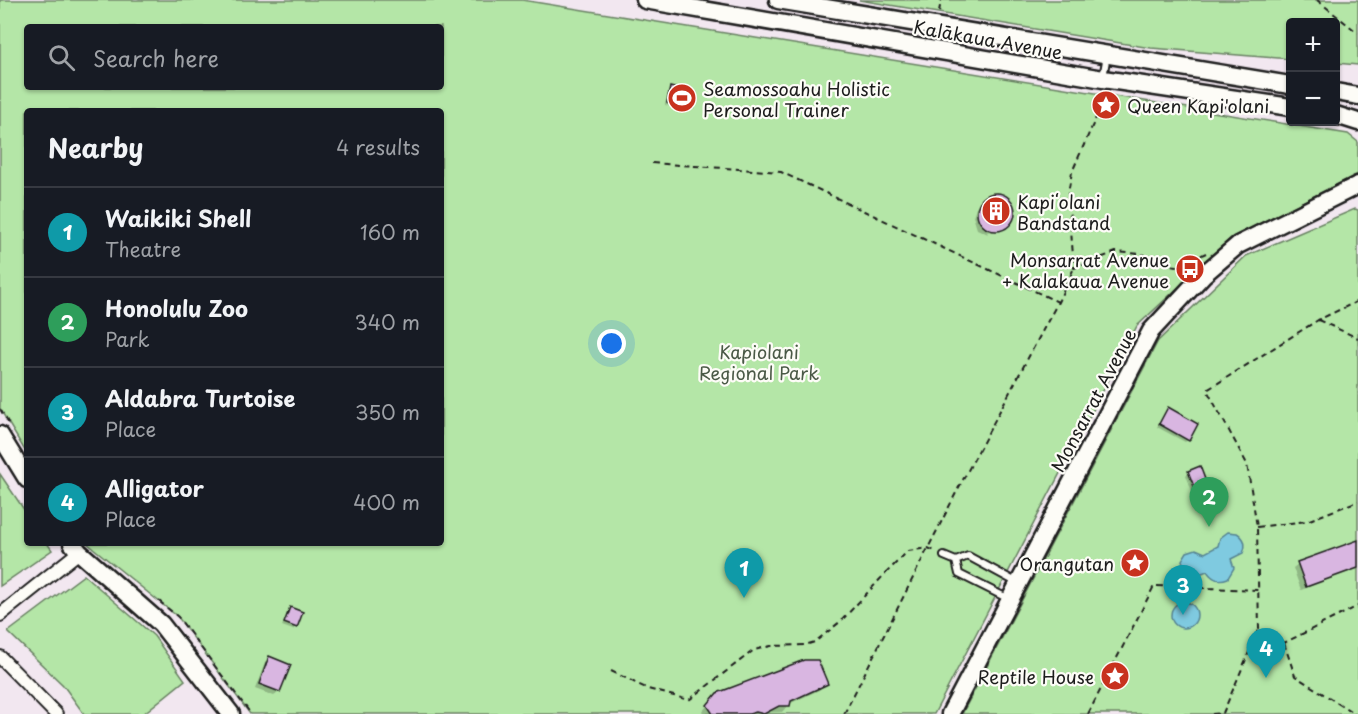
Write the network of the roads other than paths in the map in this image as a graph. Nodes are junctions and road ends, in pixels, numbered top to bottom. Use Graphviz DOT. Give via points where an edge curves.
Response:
graph roads {
  1 [pos="645,0"];
  2 [pos="782,1"];
  3 [pos="782,23"];
  4 [pos="1107,54"];
  5 [pos="1286,84"];
  6 [pos="1102,86"];
  7 [pos="1340,93"];
  8 [pos="1358,96"];
  9 [pos="1286,107"];
  10 [pos="1340,117"];
  11 [pos="1358,122"];
  12 [pos="1358,185"];
  13 [pos="0,435"];
  14 [pos="24,474"];
  15 [pos="76,548"];
  16 [pos="945,556"];
  17 [pos="956,561"];
  18 [pos="1018,584"];
  19 [pos="1010,600"];
  20 [pos="0,615"];
  21 [pos="0,657"];
  22 [pos="56,714"];
  23 [pos="231,714"];
  24 [pos="950,714"];
  1 -- 3 [label="street, Kalākaua Avenue"];
  2 -- 3 [label="lane"];
  2 -- 4 [label="street, Kalākaua Avenue"];
  3 -- 6 [label="street, Kalākaua Avenue"];
  4 -- 5 [label="street, Kalākaua Avenue"];
  4 -- 6 [label="lane"];
  6 -- 9 [label="street, Kalākaua Avenue"];
  7 -- 8 [label="street"];
  10 -- 11 [label="street"];
  12 -- 18 [label="street, Monsarrat Avenue" via="1238,245 1203,275 1151,331"];
  13 -- 14 [label="street"];
  15 -- 20 [label="street"];
  15 -- 23 [label="street" via="161,624"];
  16 -- 17 [label="lane"];
  17 -- 18 [label="lane" via="968,556"];
  17 -- 19 [label="lane" via="959,574"];
  18 -- 19 [label="street, Monsarrat Avenue"];
  19 -- 24 [label="street, Monsarrat Avenue"];
  21 -- 22 [label="street"];
}
